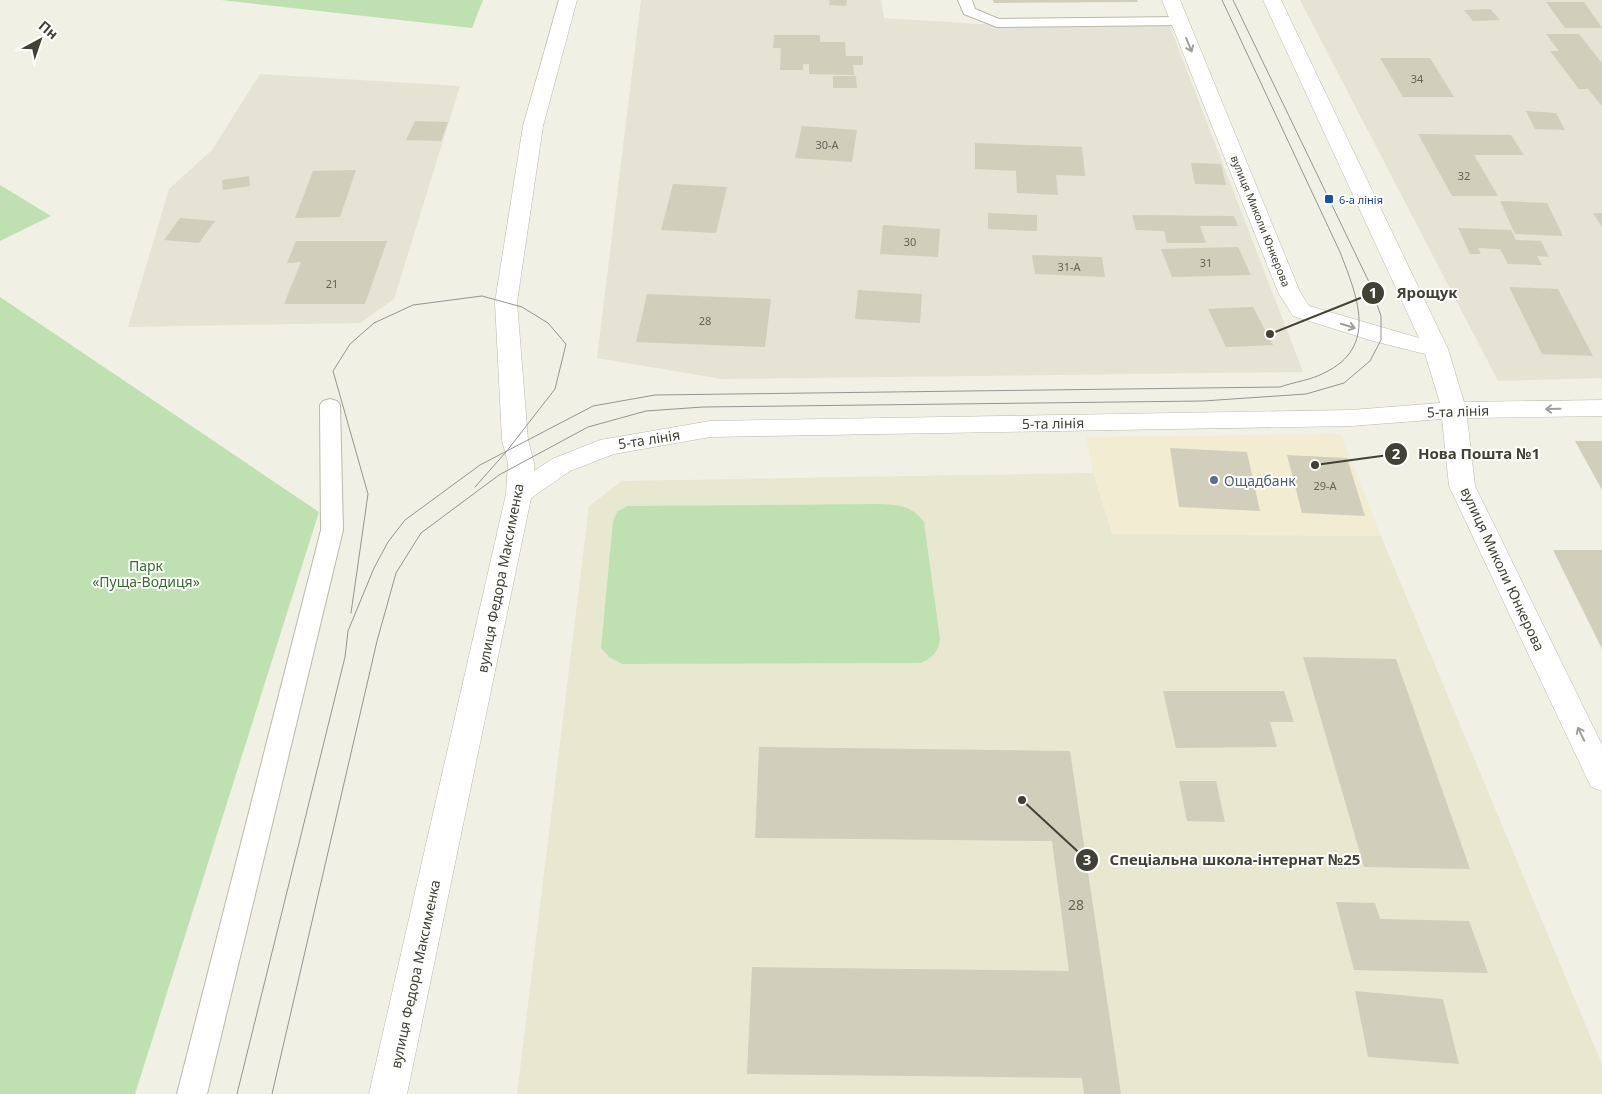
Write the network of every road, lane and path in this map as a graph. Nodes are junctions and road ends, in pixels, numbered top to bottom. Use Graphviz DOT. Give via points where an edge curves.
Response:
graph roads {
  1 [pos="568,0"];
  2 [pos="965,0"];
  3 [pos="1171,0"];
  4 [pos="1272,0"];
  5 [pos="1180,21"];
  6 [pos="1436,349"];
  7 [pos="330,405"];
  8 [pos="1602,408"];
  9 [pos="1454,410"];
  10 [pos="519,494"];
  11 [pos="1602,778"];
  12 [pos="192,1094"];
  13 [pos="388,1094"];
  1 -- 10 [label="street, вулиця Федора Максименка" via="532,126 506,302 515,440 521,463"];
  2 -- 5 [label="lane" via="969,12 997,23"];
  3 -- 5 [label="street, вулиця Миколи Юнкерова"];
  4 -- 6 [label="street, вулиця Миколи Юнкерова"];
  5 -- 6 [label="street, вулиця Миколи Юнкерова, one-way" via="1289,292 1301,311"];
  6 -- 9 [label="street, вулиця Миколи Юнкерова"];
  7 -- 12 [label="lane" via="332,530"];
  8 -- 9 [label="street, 5-та лінія, one-way"];
  9 -- 10 [label="street, 5-та лінія" via="1341,418 710,429 609,446 561,465"];
  11 -- 9 [label="street, вулиця Миколи Юнкерова, one-way" via="1462,486"];
  10 -- 13 [label="street, вулиця Федора Максименка"];
}
